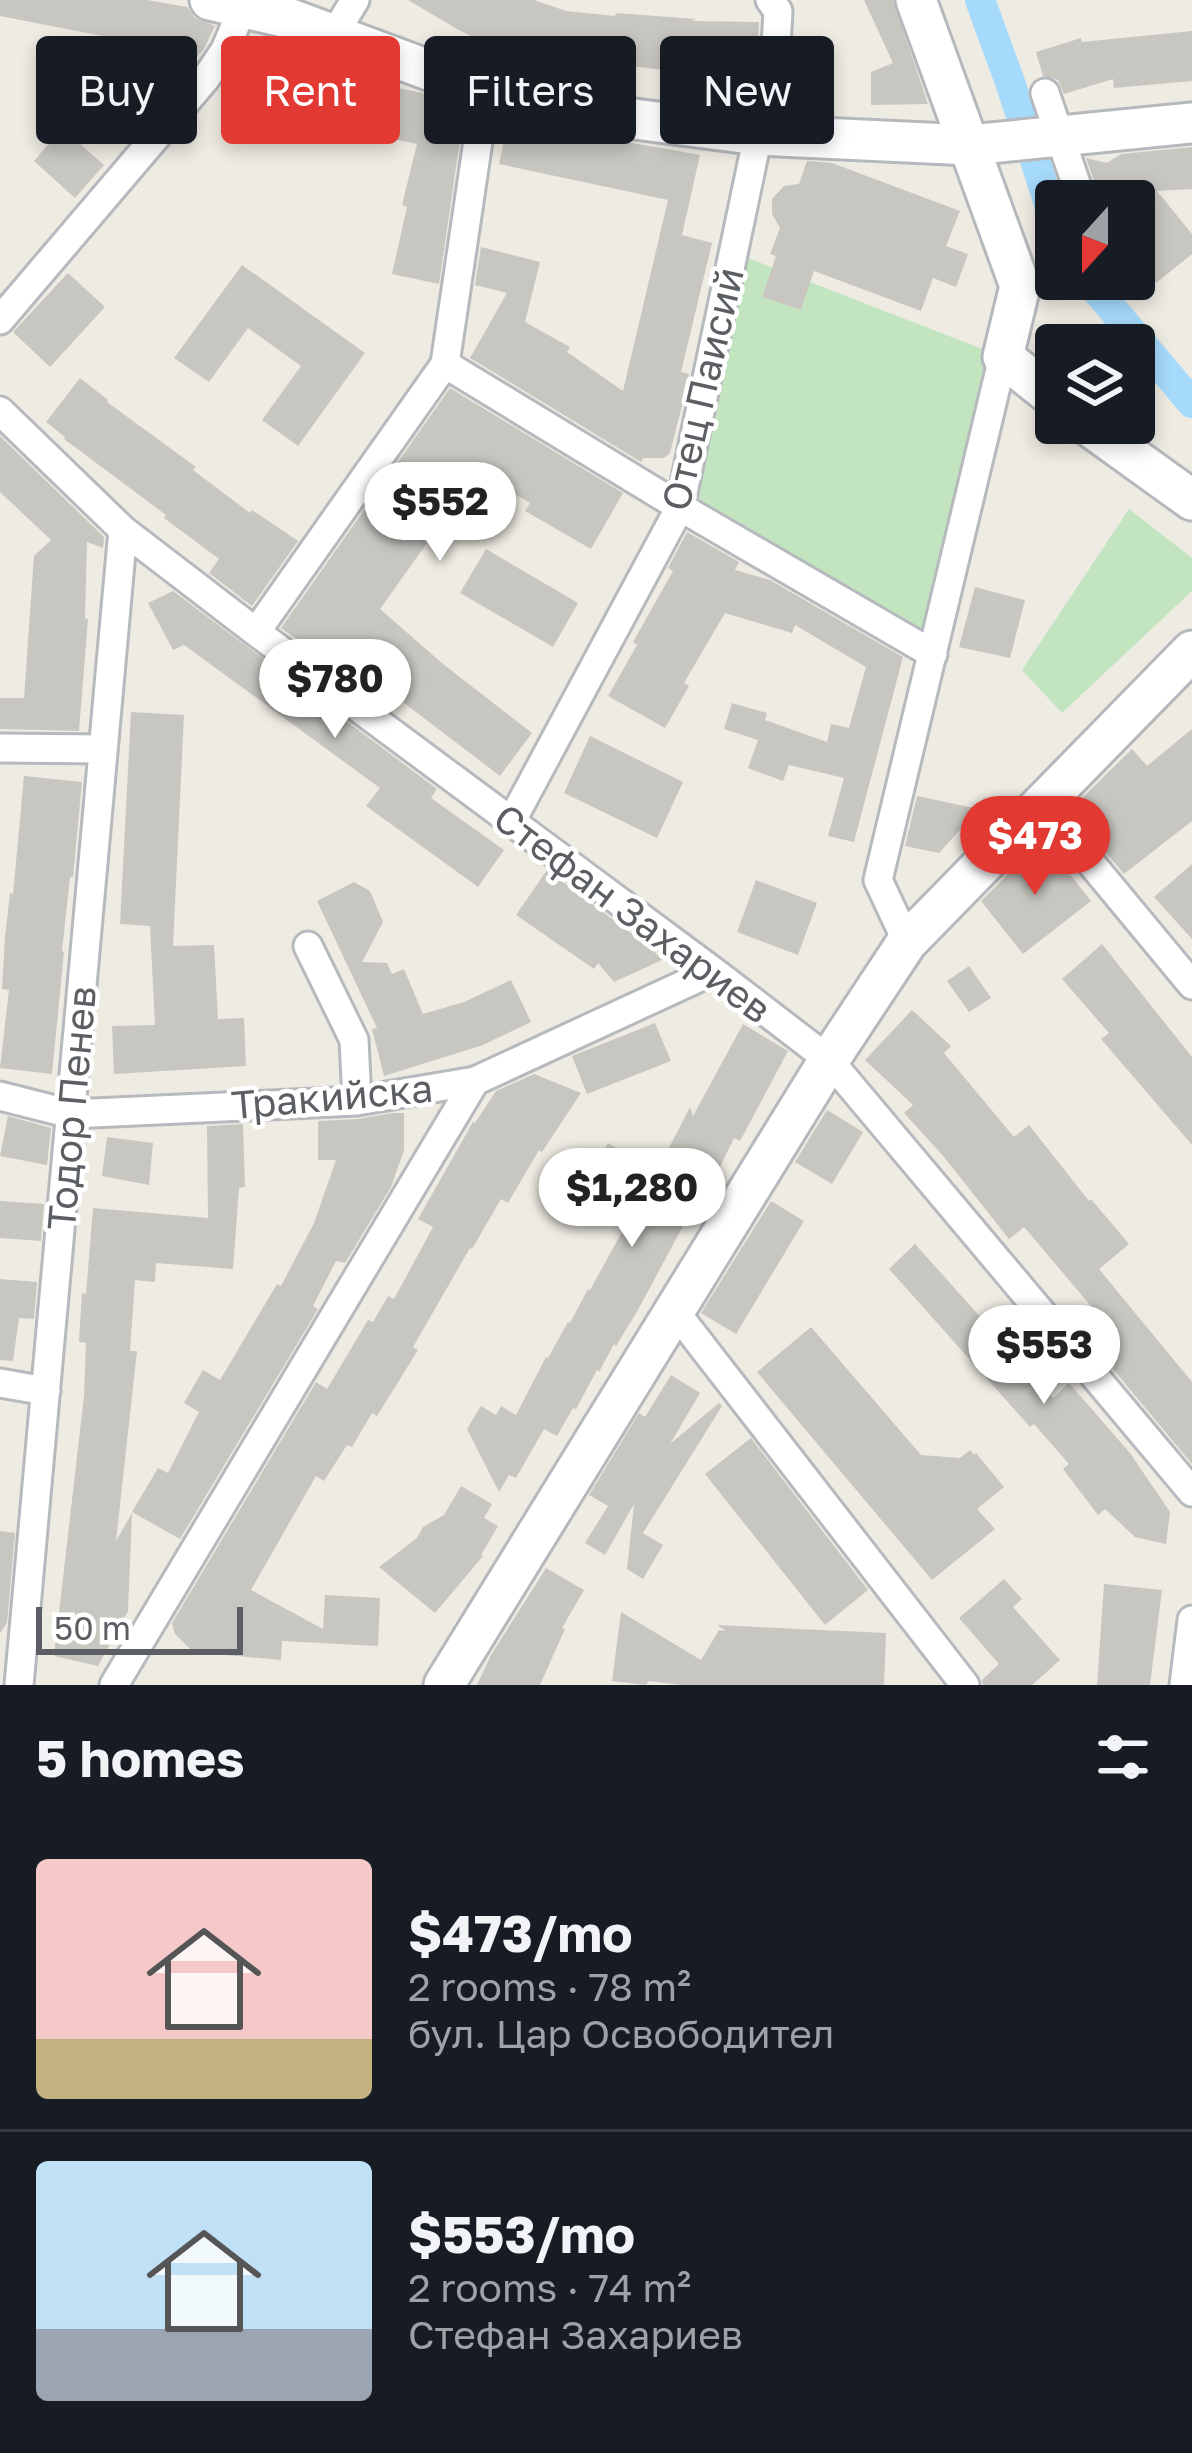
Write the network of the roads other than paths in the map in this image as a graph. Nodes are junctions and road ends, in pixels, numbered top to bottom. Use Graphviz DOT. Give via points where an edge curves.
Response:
graph roads {
  1 [pos="770,0"];
  2 [pos="916,0"];
  3 [pos="227,4"];
  4 [pos="345,16"];
  5 [pos="777,36"];
  6 [pos="424,66"];
  7 [pos="1045,93"];
  8 [pos="1192,123"];
  9 [pos="1051,136"];
  10 [pos="834,138"];
  11 [pos="479,144"];
  12 [pos="756,144"];
  13 [pos="981,144"];
  14 [pos="1072,180"];
  15 [pos="0,320"];
  16 [pos="1004,357"];
  17 [pos="445,364"];
  18 [pos="1035,382"];
  19 [pos="0,411"];
  20 [pos="1114,444"];
  21 [pos="1192,500"];
  22 [pos="680,507"];
  23 [pos="123,530"];
  24 [pos="256,632"];
  25 [pos="1192,650"];
  26 [pos="933,654"];
  27 [pos="0,748"];
  28 [pos="103,749"];
  29 [pos="1042,804"];
  30 [pos="511,822"];
  31 [pos="907,942"];
  32 [pos="308,946"];
  33 [pos="713,970"];
  34 [pos="1192,985"];
  35 [pos="829,1060"];
  36 [pos="475,1081"];
  37 [pos="0,1096"];
  38 [pos="357,1101"];
  39 [pos="71,1114"];
  40 [pos="674,1310"];
  41 [pos="0,1383"];
  42 [pos="46,1391"];
  43 [pos="1192,1492"];
  44 [pos="1192,1620"];
  45 [pos="0,1682"];
  46 [pos="18,1685"];
  47 [pos="114,1685"];
  48 [pos="444,1685"];
  49 [pos="965,1685"];
  50 [pos="1184,1685"];
  1 -- 5 [label="street, Отец Паисий" via="778,10"];
  2 -- 13 [label="street"];
  3 -- 4 [label="street"];
  3 -- 15 [label="street" via="225,50 206,78"];
  4 -- 6 [label="street"];
  7 -- 9 [label="street"];
  8 -- 9 [label="street"];
  9 -- 13 [label="street"];
  9 -- 14 [label="street"];
  10 -- 13 [label="street"];
  11 -- 17 [label="street"];
  12 -- 22 [label="street, Отец Паисий"];
  13 -- 16 [label="street" via="1020,286"];
  16 -- 18 [label="street"];
  16 -- 26 [label="street"];
  17 -- 22 [label="street"];
  17 -- 24 [label="street"];
  19 -- 23 [label="street, Стефан Захариев"];
  20 -- 21 [label="street"];
  22 -- 26 [label="street"];
  22 -- 30 [label="street, Отец Паисий"];
  23 -- 24 [label="street, Стефан Захариев"];
  23 -- 28 [label="street, Тодор Пенев"];
  24 -- 30 [label="street, Стефан Захариев"];
  25 -- 29 [label="street"];
  26 -- 31 [label="street" via="878,880"];
  27 -- 28 [label="street"];
  28 -- 39 [label="street, Тодор Пенев"];
  29 -- 31 [label="street"];
  29 -- 34 [label="street"];
  30 -- 33 [label="street, Стефан Захариев"];
  31 -- 35 [label="street"];
  32 -- 38 [label="street" via="354,1040"];
  33 -- 35 [label="street, Стефан Захариев"];
  33 -- 36 [label="street, Тракийска"];
  35 -- 40 [label="street"];
  35 -- 43 [label="street, Стефан Захариев"];
  36 -- 38 [label="street, Тракийска"];
  36 -- 47 [label="street"];
  37 -- 39 [label="street, Тракийска"];
  38 -- 39 [label="street, Тракийска"];
  39 -- 42 [label="street, Тодор Пенев"];
  40 -- 48 [label="street"];
  40 -- 49 [label="street"];
  41 -- 42 [label="street"];
  42 -- 46 [label="street, Тодор Пенев"];
  44 -- 50 [label="street"];
  45 -- 46 [label="street"];
}
